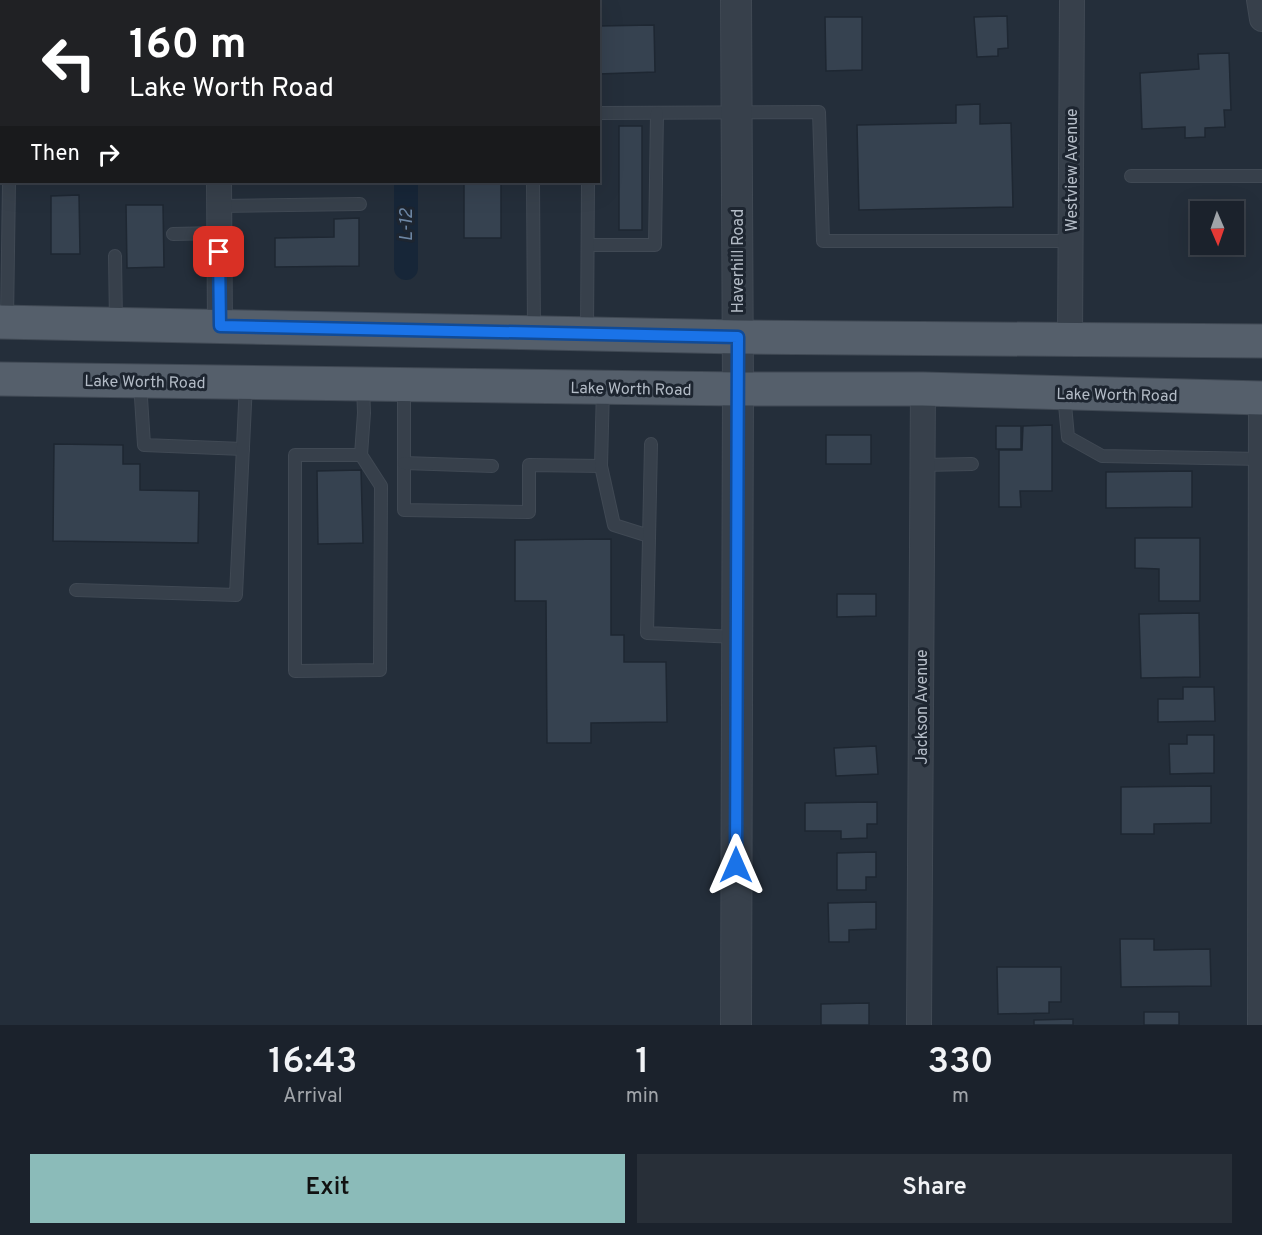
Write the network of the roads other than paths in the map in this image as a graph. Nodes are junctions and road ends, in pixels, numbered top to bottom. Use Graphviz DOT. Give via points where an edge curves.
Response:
graph roads {
  1 [pos="736,0"];
  2 [pos="1072,0"];
  3 [pos="1259,0"];
  4 [pos="1262,20"];
  5 [pos="736,112"];
  6 [pos="600,113"];
  7 [pos="657,113"];
  8 [pos="1131,176"];
  9 [pos="1262,176"];
  10 [pos="9,183"];
  11 [pos="219,183"];
  12 [pos="533,183"];
  13 [pos="588,183"];
  14 [pos="360,204"];
  15 [pos="219,206"];
  16 [pos="219,233"];
  17 [pos="173,234"];
  18 [pos="1070,241"];
  19 [pos="588,246"];
  20 [pos="116,256"];
  21 [pos="3,322"];
  22 [pos="117,324"];
  23 [pos="220,326"];
  24 [pos="534,333"];
  25 [pos="587,334"];
  26 [pos="738,337"];
  27 [pos="1070,339"];
  28 [pos="1262,340"];
  29 [pos="0,379"];
  30 [pos="140,381"];
  31 [pos="246,382"];
  32 [pos="363,384"];
  33 [pos="404,385"];
  34 [pos="603,387"];
  35 [pos="738,389"];
  36 [pos="923,389"];
  37 [pos="1064,393"];
  38 [pos="1262,398"];
  39 [pos="651,444"];
  40 [pos="243,449"];
  41 [pos="361,455"];
  42 [pos="1261,459"];
  43 [pos="404,463"];
  44 [pos="972,464"];
  45 [pos="923,465"];
  46 [pos="492,466"];
  47 [pos="601,466"];
  48 [pos="1262,485"];
  49 [pos="649,536"];
  50 [pos="76,590"];
  51 [pos="737,637"];
  52 [pos="736,1025"];
  53 [pos="919,1025"];
  54 [pos="1260,1025"];
  1 -- 5 [label="street, Haverhill Road"];
  2 -- 18 [label="street, Westview Avenue"];
  3 -- 4 [label="street"];
  5 -- 7 [label="lane"];
  5 -- 18 [label="lane" via="819,112 823,241"];
  5 -- 26 [label="street, Haverhill Road"];
  6 -- 7 [label="lane"];
  7 -- 19 [label="lane" via="655,245"];
  8 -- 9 [label="lane"];
  10 -- 21 [label="lane"];
  11 -- 15 [label="street"];
  12 -- 24 [label="lane"];
  13 -- 19 [label="lane"];
  14 -- 15 [label="lane"];
  15 -- 16 [label="street"];
  16 -- 17 [label="lane"];
  16 -- 23 [label="street"];
  18 -- 27 [label="street, Westview Avenue"];
  19 -- 25 [label="lane"];
  20 -- 22 [label="lane"];
  21 -- 22 [label="main road"];
  22 -- 23 [label="main road"];
  23 -- 24 [label="main road"];
  24 -- 25 [label="main road"];
  25 -- 26 [label="main road"];
  26 -- 27 [label="main road"];
  26 -- 35 [label="street, Haverhill Road"];
  27 -- 28 [label="main road"];
  29 -- 30 [label="main road, Lake Worth Road"];
  30 -- 31 [label="main road, Lake Worth Road"];
  30 -- 40 [label="lane" via="144,445"];
  31 -- 32 [label="main road, Lake Worth Road"];
  31 -- 40 [label="lane"];
  32 -- 33 [label="main road, Lake Worth Road"];
  32 -- 41 [label="lane"];
  33 -- 34 [label="main road, Lake Worth Road"];
  33 -- 43 [label="lane"];
  34 -- 35 [label="main road, Lake Worth Road"];
  34 -- 47 [label="lane"];
  35 -- 36 [label="main road, Lake Worth Road"];
  35 -- 51 [label="street, Haverhill Road"];
  36 -- 37 [label="main road, Lake Worth Road"];
  36 -- 45 [label="street, Jackson Avenue"];
  37 -- 38 [label="main road, Lake Worth Road"];
  37 -- 42 [label="lane" via="1068,437 1102,456"];
  38 -- 42 [label="street"];
  39 -- 49 [label="lane"];
  40 -- 50 [label="lane" via="236,595"];
  41 -- 41 [label="lane" via="295,456 295,671 380,670 381,486"];
  42 -- 48 [label="street"];
  43 -- 46 [label="lane"];
  43 -- 47 [label="lane" via="404,510 529,512 529,465"];
  44 -- 45 [label="lane"];
  45 -- 53 [label="street, Jackson Avenue"];
  47 -- 49 [label="lane" via="614,525"];
  48 -- 54 [label="street"];
  49 -- 51 [label="lane" via="647,633"];
  51 -- 52 [label="street, Haverhill Road"];
}
